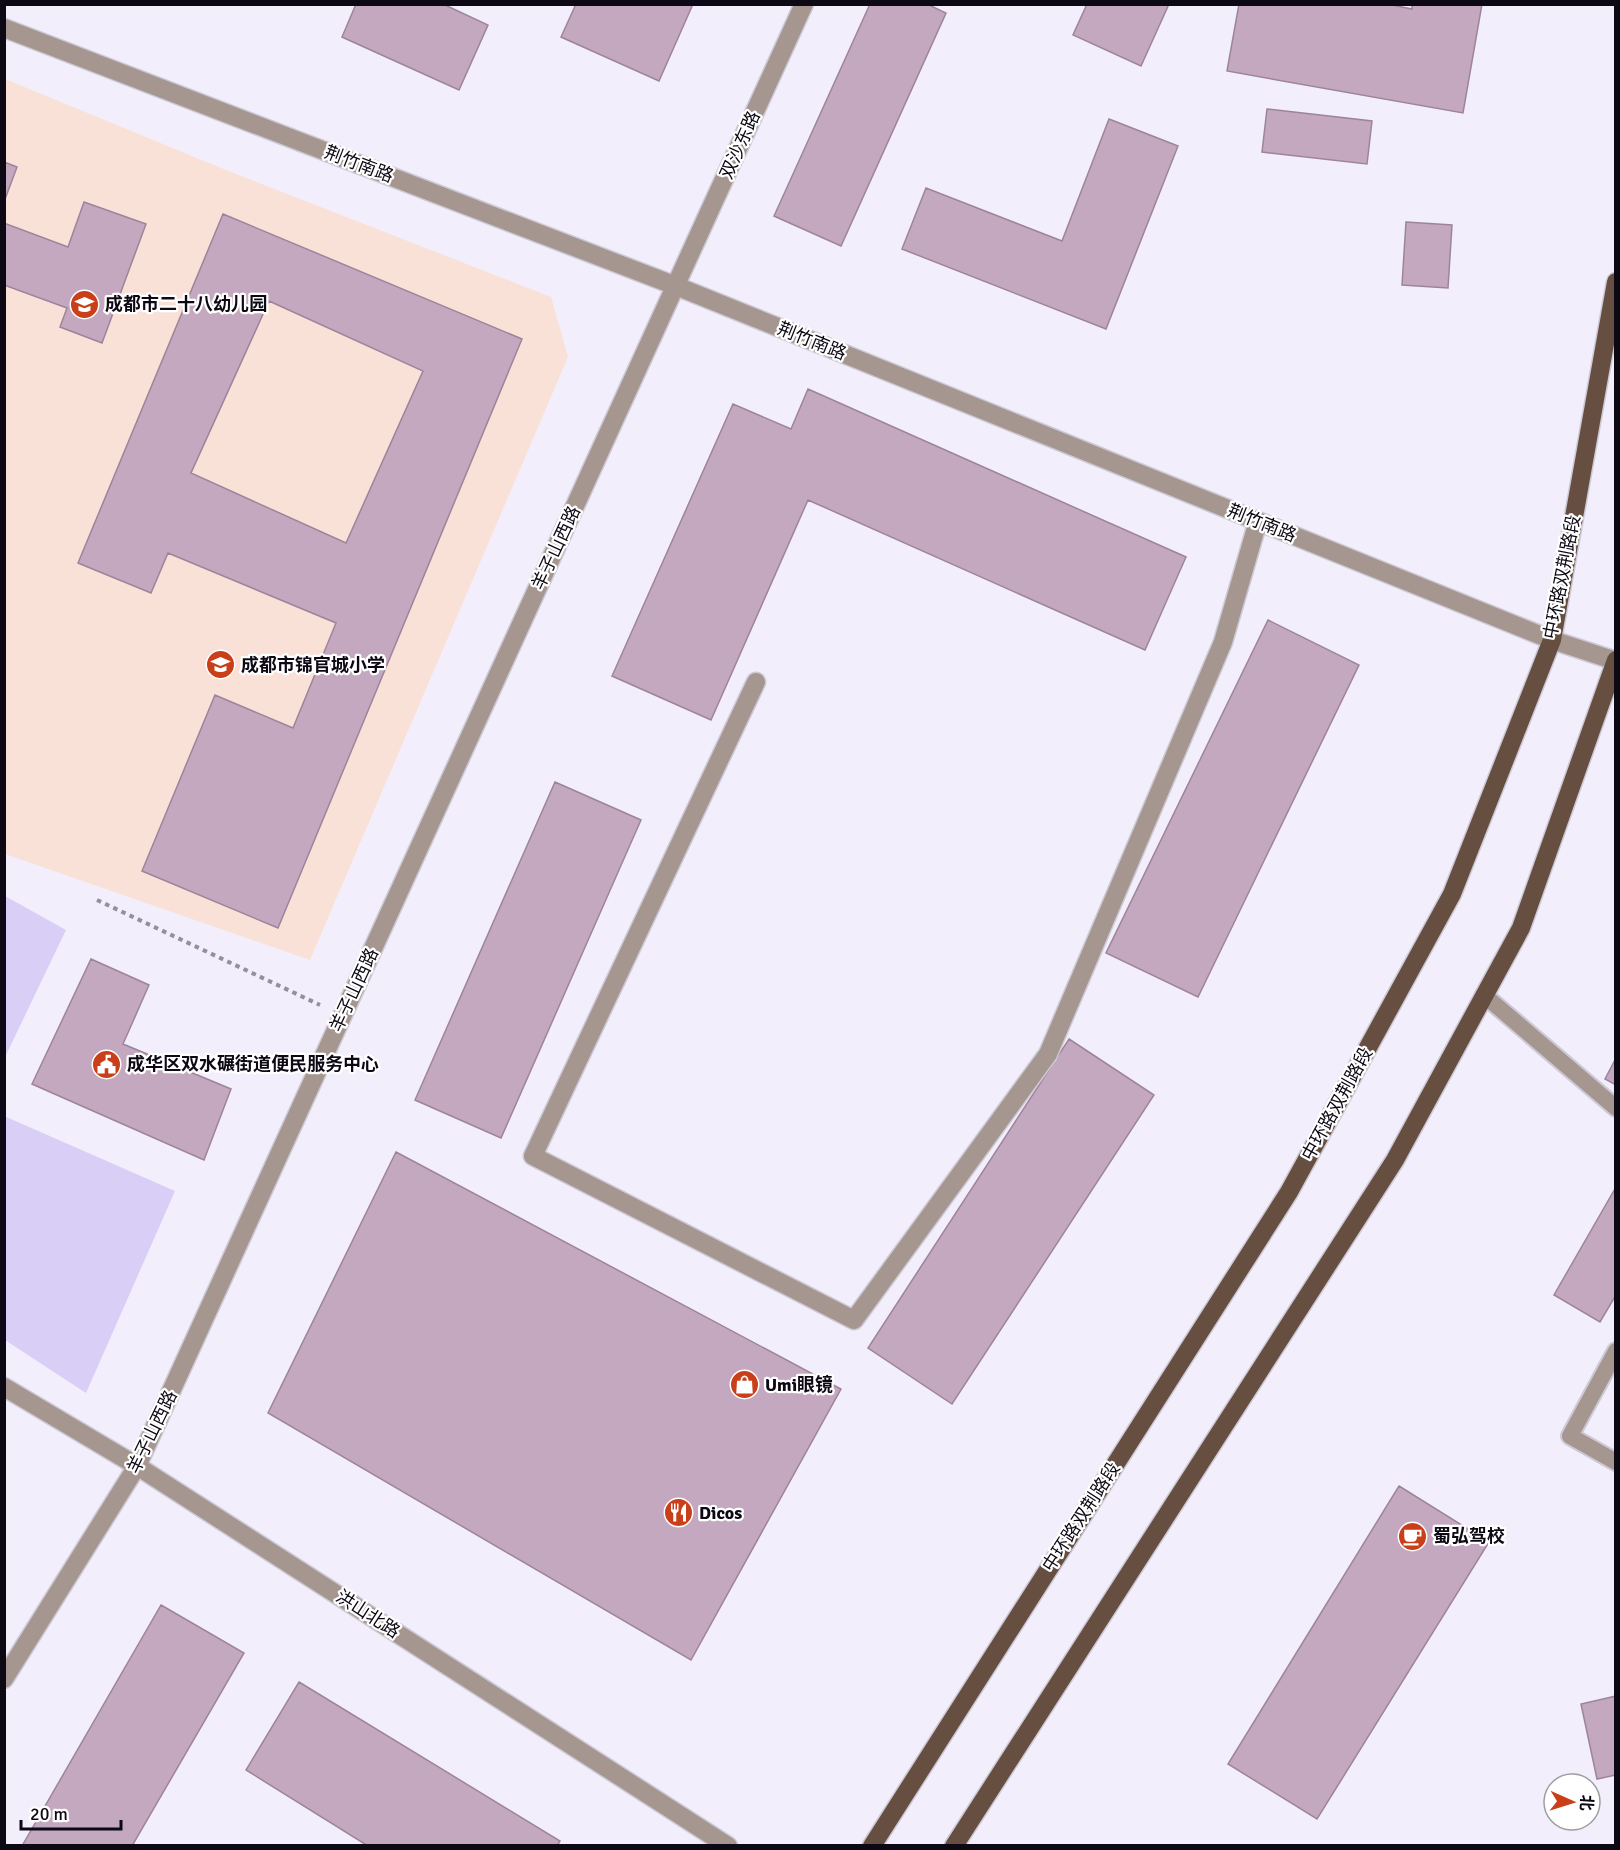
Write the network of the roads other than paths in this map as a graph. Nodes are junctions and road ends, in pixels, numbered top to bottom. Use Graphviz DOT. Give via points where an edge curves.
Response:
graph roads {
  1 [pos="804,4"];
  2 [pos="4,28"];
  3 [pos="1616,282"];
  4 [pos="676,286"];
  5 [pos="1258,521"];
  6 [pos="1552,640"];
  7 [pos="1615,661"];
  8 [pos="756,682"];
  9 [pos="1484,995"];
  10 [pos="1616,1108"];
  11 [pos="1616,1351"];
  12 [pos="4,1387"];
  13 [pos="1616,1462"];
  14 [pos="137,1466"];
  15 [pos="4,1679"];
  16 [pos="729,1845"];
  17 [pos="872,1845"];
  18 [pos="954,1845"];
  1 -- 4 [label="street, 双沙东路"];
  2 -- 4 [label="street, 荆竹南路"];
  3 -- 6 [label="main road, 中环路双荆路段"];
  4 -- 5 [label="street, 荆竹南路"];
  4 -- 14 [label="street, 羊子山西路"];
  5 -- 6 [label="street, 荆竹南路"];
  5 -- 8 [label="street" via="1223,642 1048,1054 854,1320 533,1156"];
  6 -- 7 [label="street, 荆竹南路"];
  6 -- 17 [label="main road, 中环路双荆路段" via="1452,894 1290,1191"];
  7 -- 9 [label="main road" via="1521,928"];
  9 -- 10 [label="lane"];
  9 -- 18 [label="main road" via="1395,1160"];
  11 -- 13 [label="lane" via="1570,1436"];
  12 -- 14 [label="street, 洪山北路"];
  14 -- 15 [label="street, 羊子山西路"];
  14 -- 16 [label="street, 洪山北路"];
}
